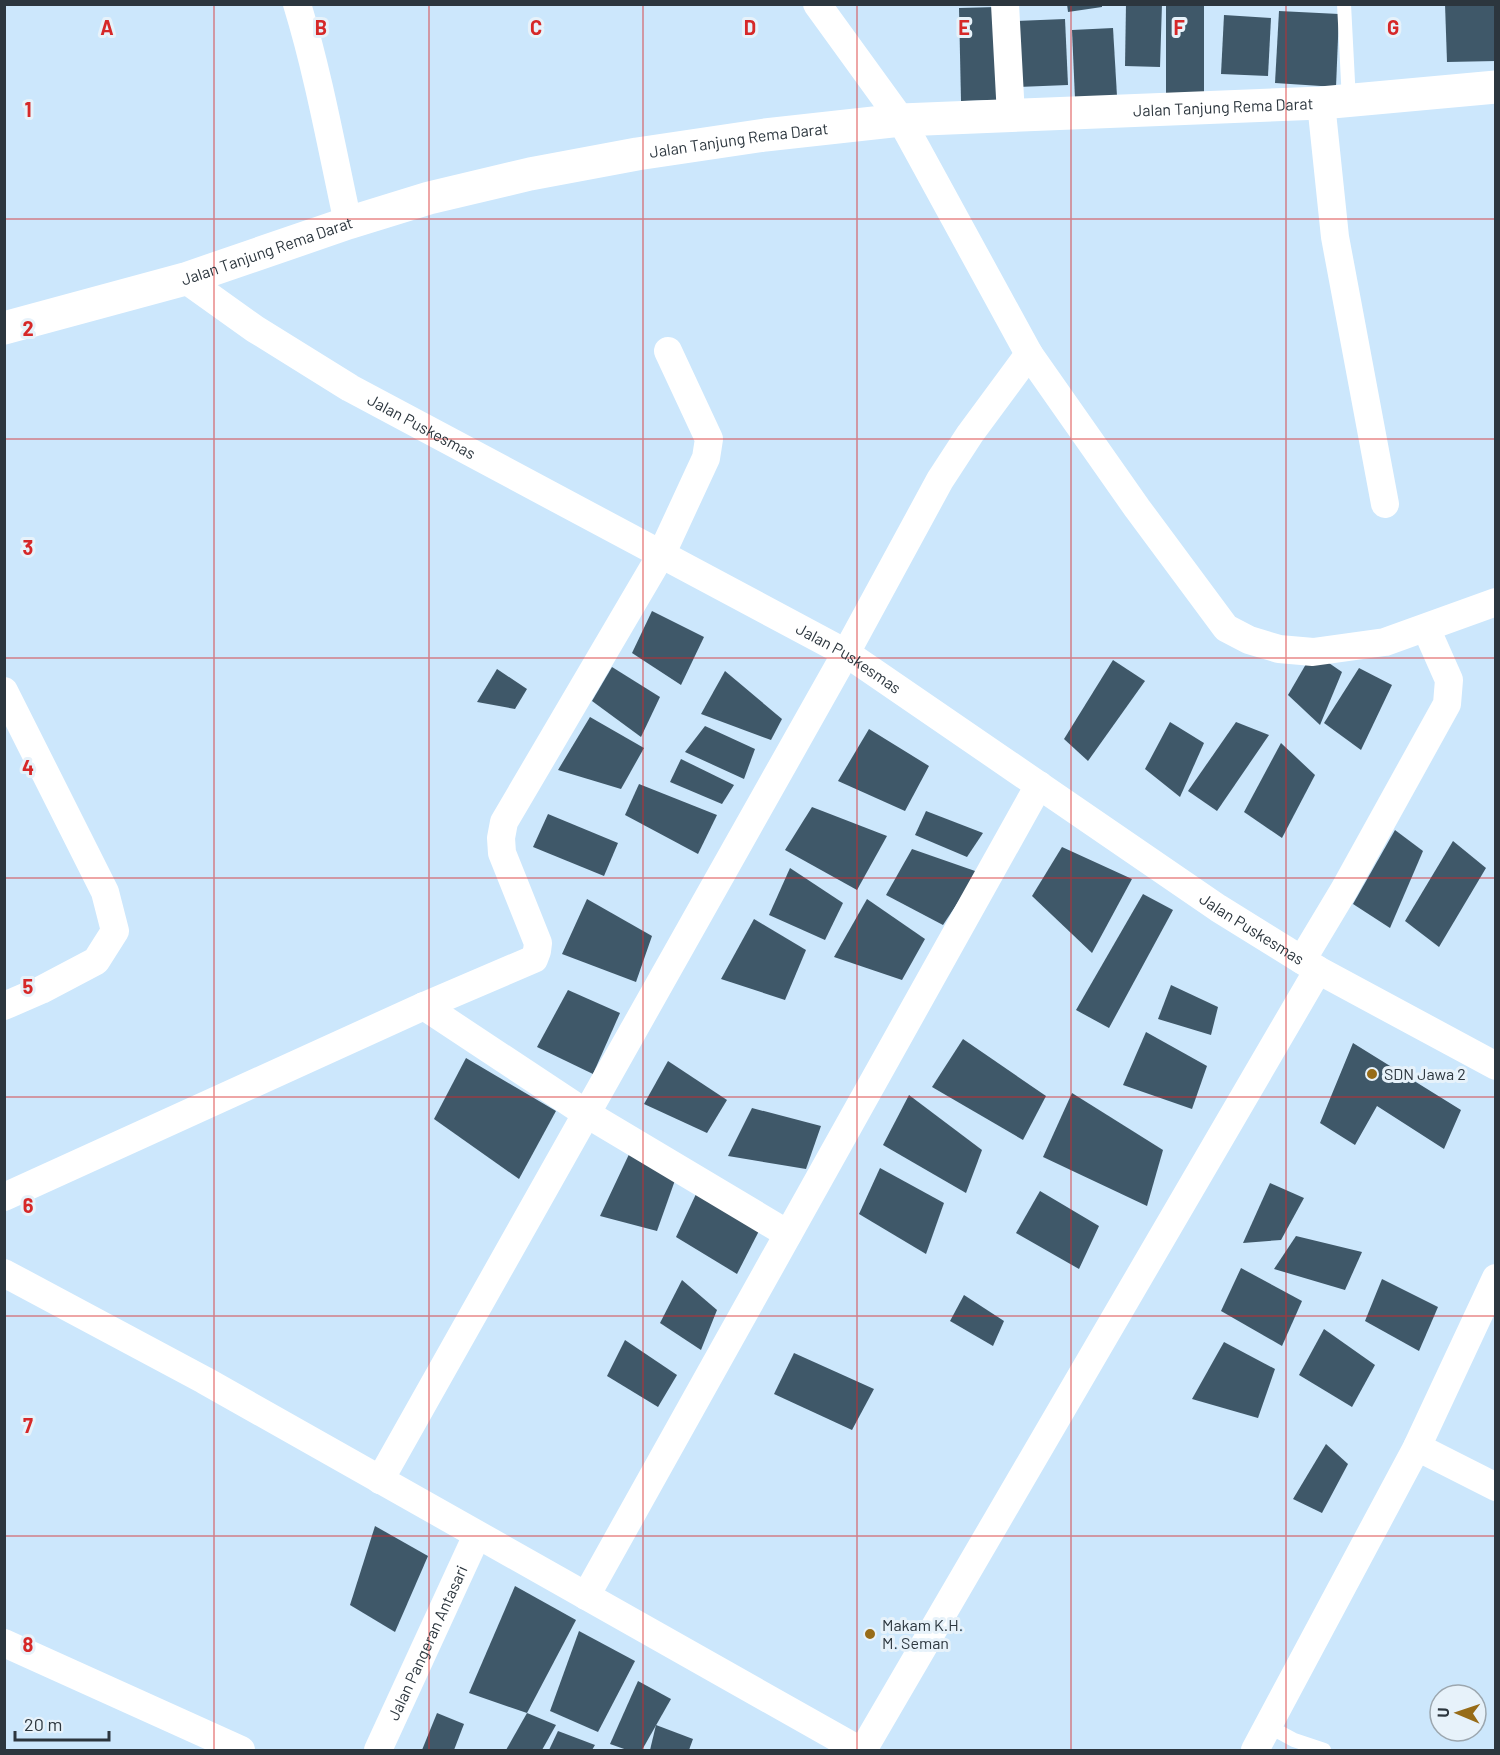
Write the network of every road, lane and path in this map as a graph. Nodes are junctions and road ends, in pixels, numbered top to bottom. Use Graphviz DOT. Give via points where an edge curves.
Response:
graph roads {
  1 [pos="297,4"];
  2 [pos="817,4"];
  3 [pos="1005,4"];
  4 [pos="1344,4"];
  5 [pos="1496,87"];
  6 [pos="1335,102"];
  7 [pos="1011,116"];
  8 [pos="901,120"];
  9 [pos="348,223"];
  10 [pos="185,279"];
  11 [pos="4,328"];
  12 [pos="668,351"];
  13 [pos="1029,354"];
  14 [pos="1384,504"];
  15 [pos="662,553"];
  16 [pos="1496,602"];
  17 [pos="1426,628"];
  18 [pos="846,653"];
  19 [pos="4,691"];
  20 [pos="1039,785"];
  21 [pos="1310,965"];
  22 [pos="4,1006"];
  23 [pos="424,1006"];
  24 [pos="1496,1066"];
  25 [pos="586,1114"];
  26 [pos="4,1197"];
  27 [pos="788,1234"];
  28 [pos="4,1273"];
  29 [pos="1496,1278"];
  30 [pos="1417,1447"];
  31 [pos="380,1480"];
  32 [pos="1496,1487"];
  33 [pos="477,1535"];
  34 [pos="586,1596"];
  35 [pos="4,1643"];
  36 [pos="1262,1738"];
  37 [pos="241,1750"];
  38 [pos="378,1750"];
  39 [pos="861,1750"];
  40 [pos="1324,1750"];
  1 -- 9 [label="street"];
  2 -- 8 [label="street"];
  3 -- 7 [label="street"];
  4 -- 6 [label="lane"];
  5 -- 6 [label="street, Jalan Tanjung Rema Darat"];
  6 -- 7 [label="street, Jalan Tanjung Rema Darat"];
  6 -- 14 [label="street" via="1335,237"];
  7 -- 8 [label="street, Jalan Tanjung Rema Darat"];
  8 -- 9 [label="street, Jalan Tanjung Rema Darat" via="637,154 429,198"];
  8 -- 13 [label="street"];
  9 -- 10 [label="street, Jalan Tanjung Rema Darat"];
  10 -- 11 [label="street, Jalan Tanjung Rema Darat"];
  10 -- 15 [label="street, Jalan Puskesmas" via="255,329 350,388"];
  12 -- 15 [label="street" via="709,439 706,458"];
  13 -- 17 [label="street" via="1226,628 1279,649 1313,652 1385,642"];
  13 -- 18 [label="street" via="940,480"];
  15 -- 18 [label="street, Jalan Puskesmas"];
  15 -- 23 [label="street" via="504,822 502,853 538,943 534,959"];
  16 -- 17 [label="street"];
  17 -- 21 [label="street" via="1449,680 1447,704 1344,890"];
  18 -- 20 [label="street, Jalan Puskesmas"];
  18 -- 25 [label="street"];
  19 -- 22 [label="street" via="105,892 115,931 96,961"];
  20 -- 21 [label="street, Jalan Puskesmas" via="1218,908"];
  20 -- 27 [label="street"];
  21 -- 24 [label="street, Jalan Puskesmas"];
  21 -- 39 [label="street"];
  23 -- 25 [label="street"];
  23 -- 26 [label="street"];
  25 -- 27 [label="street"];
  25 -- 31 [label="street"];
  27 -- 34 [label="street"];
  28 -- 31 [label="street"];
  29 -- 30 [label="street"];
  30 -- 32 [label="street"];
  30 -- 36 [label="street"];
  31 -- 33 [label="street"];
  33 -- 34 [label="street"];
  33 -- 38 [label="street, Jalan Pangeran Antasari"];
  34 -- 39 [label="street"];
  35 -- 37 [label="street"];
  36 -- 40 [label="lane" via="1294,1740"];
}
